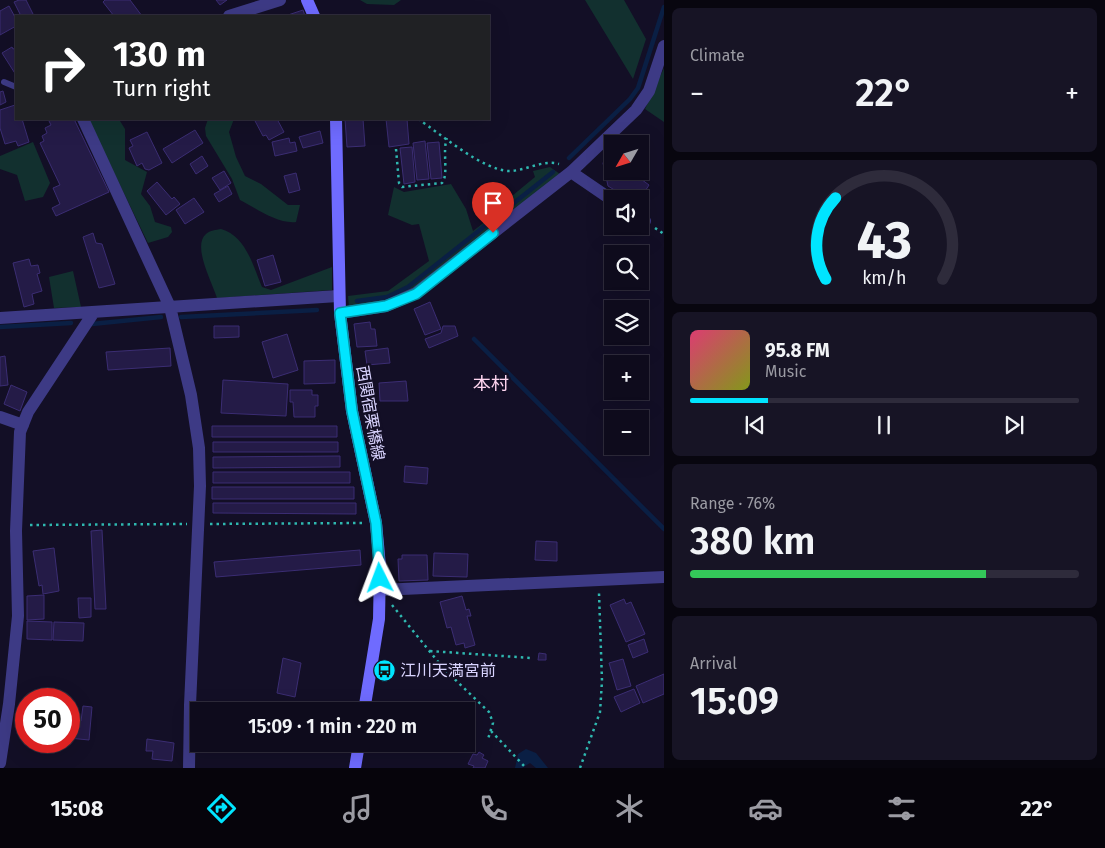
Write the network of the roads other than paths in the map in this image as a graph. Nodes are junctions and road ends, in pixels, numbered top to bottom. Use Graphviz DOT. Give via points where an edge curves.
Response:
graph roads {
  1 [pos="280,0"];
  2 [pos="307,0"];
  3 [pos="232,15"];
  4 [pos="314,15"];
  5 [pos="664,46"];
  6 [pos="4,82"];
  7 [pos="15,87"];
  8 [pos="83,120"];
  9 [pos="336,120"];
  10 [pos="571,172"];
  11 [pos="604,195"];
  12 [pos="338,296"];
  13 [pos="170,308"];
  14 [pos="94,312"];
  15 [pos="340,313"];
  16 [pos="0,318"];
  17 [pos="0,418"];
  18 [pos="22,425"];
  19 [pos="664,577"];
  20 [pos="381,590"];
  21 [pos="365,702"];
  22 [pos="358,752"];
  23 [pos="0,763"];
  24 [pos="189,768"];
  25 [pos="355,768"];
  1 -- 3 [label="street"];
  2 -- 4 [label="main road"];
  5 -- 10 [label="street" via="648,91 636,110"];
  6 -- 7 [label="lane"];
  8 -- 13 [label="street"];
  9 -- 12 [label="main road, 西関宿栗橋線"];
  10 -- 11 [label="street"];
  10 -- 15 [label="street" via="416,294 386,306"];
  12 -- 13 [label="street"];
  12 -- 15 [label="main road, 西関宿栗橋線"];
  13 -- 14 [label="street"];
  13 -- 24 [label="street" via="191,395 199,448"];
  14 -- 16 [label="street"];
  14 -- 18 [label="street"];
  15 -- 20 [label="main road, 西関宿栗橋線" via="352,411 376,523"];
  17 -- 18 [label="street"];
  18 -- 23 [label="street" via="16,531 18,616"];
  19 -- 20 [label="street"];
  20 -- 21 [label="main road, 西関宿栗橋線"];
  22 -- 25 [label="main road"];
}
